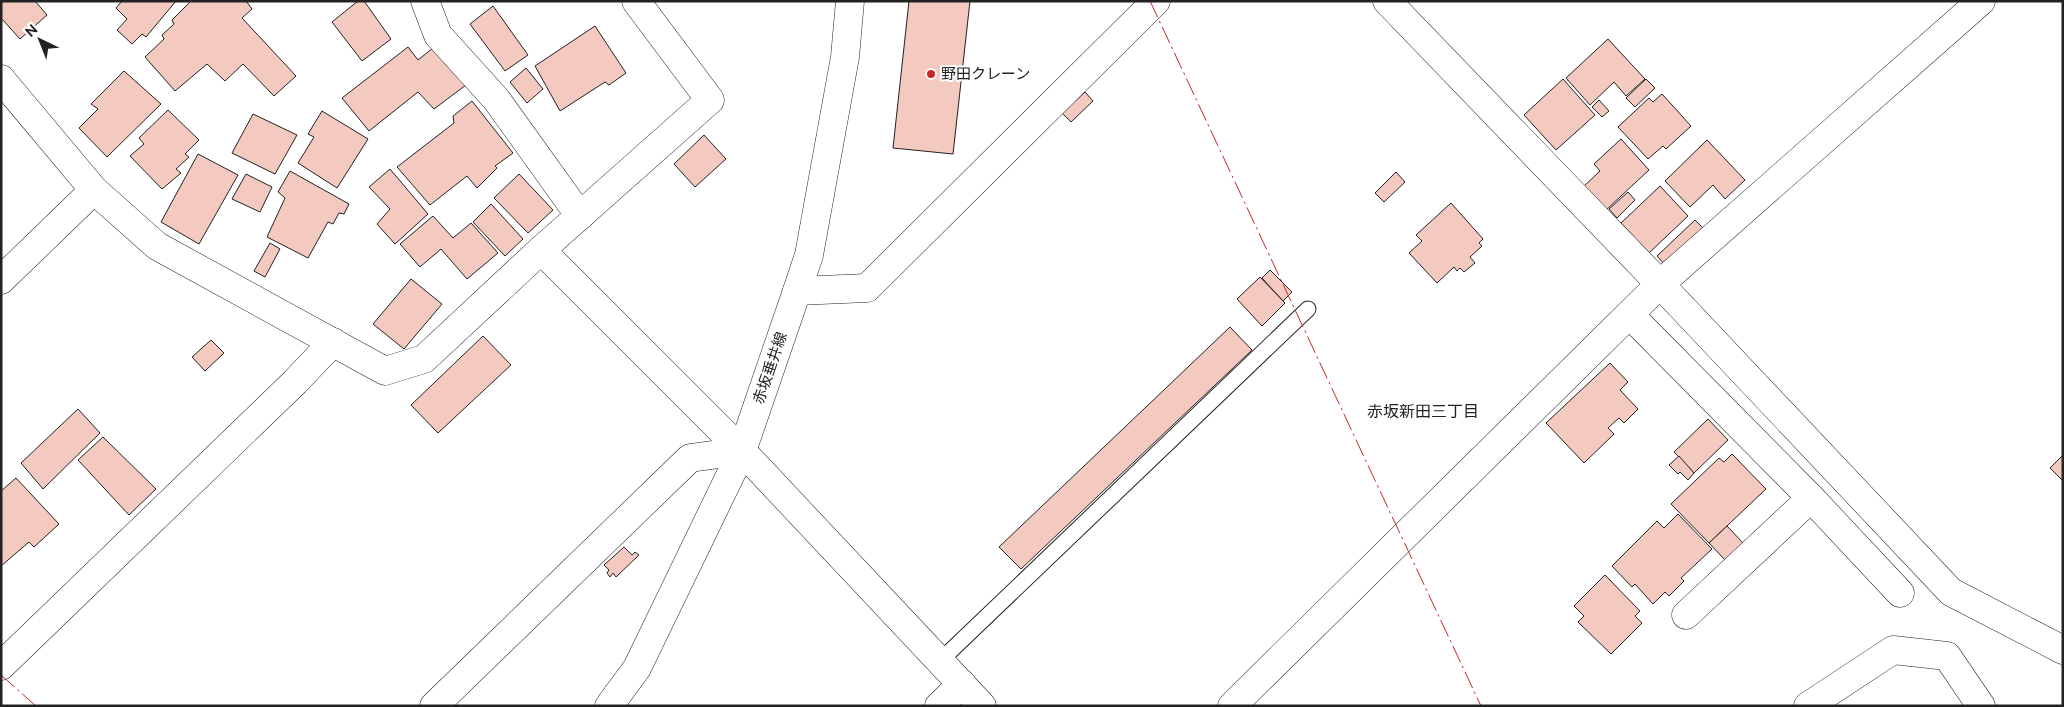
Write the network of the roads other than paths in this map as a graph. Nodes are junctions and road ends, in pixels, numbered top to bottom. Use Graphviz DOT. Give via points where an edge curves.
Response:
graph roads {
  1 [pos="424,1"];
  2 [pos="636,1"];
  3 [pos="850,1"];
  4 [pos="1156,1"];
  5 [pos="1387,1"];
  6 [pos="1981,1"];
  7 [pos="1,79"];
  8 [pos="94,190"];
  9 [pos="580,216"];
  10 [pos="541,250"];
  11 [pos="1,280"];
  12 [pos="1660,284"];
  13 [pos="797,291"];
  14 [pos="1308,309"];
  15 [pos="1630,315"];
  16 [pos="333,342"];
  17 [pos="742,451"];
  18 [pos="1811,498"];
  19 [pos="1900,593"];
  20 [pos="1686,615"];
  21 [pos="2063,650"];
  22 [pos="940,660"];
  23 [pos="1,666"];
  24 [pos="962,684"];
  25 [pos="434,706"];
  26 [pos="609,706"];
  27 [pos="939,706"];
  28 [pos="982,706"];
  29 [pos="1232,706"];
  30 [pos="1808,706"];
  31 [pos="1981,706"];
  1 -- 9 [label="street" via="438,35 496,99"];
  2 -- 9 [label="street" via="710,100"];
  3 -- 13 [label="street, 赤坂垂井線" via="845,57 809,255"];
  4 -- 13 [label="street" via="867,288"];
  5 -- 12 [label="street"];
  6 -- 12 [label="street"];
  7 -- 8 [label="street"];
  8 -- 11 [label="street"];
  8 -- 16 [label="street" via="157,246"];
  9 -- 10 [label="street"];
  10 -- 16 [label="street" via="424,359 385,371"];
  10 -- 17 [label="street"];
  12 -- 15 [label="street"];
  12 -- 21 [label="street" via="1951,592"];
  13 -- 17 [label="street, 赤坂垂井線"];
  14 -- 22 [label="lane"];
  15 -- 18 [label="street"];
  15 -- 29 [label="street"];
  16 -- 23 [label="street"];
  17 -- 22 [label="street"];
  17 -- 25 [label="street" via="690,458"];
  17 -- 26 [label="street, 赤坂垂井線" via="637,668"];
  18 -- 19 [label="street"];
  18 -- 20 [label="street"];
  22 -- 24 [label="street"];
  24 -- 27 [label="street"];
  24 -- 28 [label="street"];
  30 -- 31 [label="street" via="1893,650 1947,656"];
}
